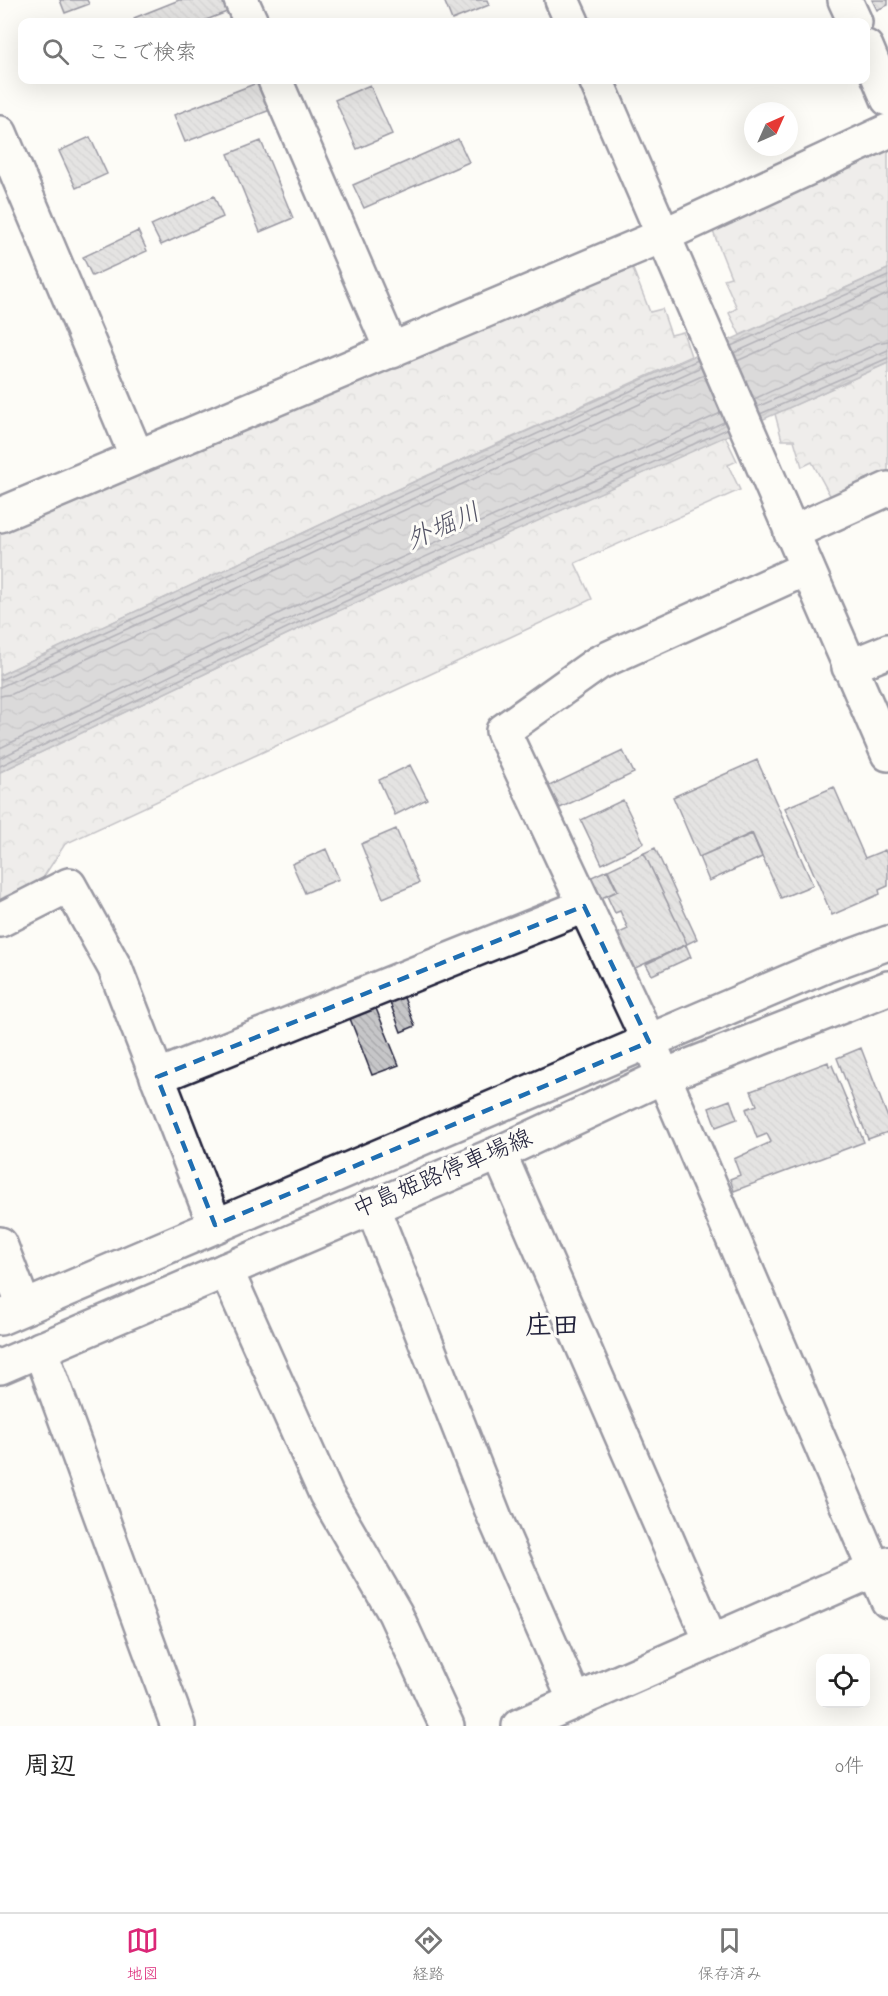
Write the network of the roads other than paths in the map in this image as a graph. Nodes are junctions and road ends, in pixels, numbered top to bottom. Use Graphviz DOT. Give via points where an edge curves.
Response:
graph roads {
  1 [pos="241,0"];
  2 [pos="562,0"];
  3 [pos="845,0"];
  4 [pos="249,18"];
  5 [pos="570,18"];
  6 [pos="853,18"];
  7 [pos="870,56"];
  8 [pos="277,84"];
  9 [pos="598,84"];
  10 [pos="888,99"];
  11 [pos="888,131"];
  12 [pos="0,133"];
  13 [pos="664,235"];
  14 [pos="392,351"];
  15 [pos="137,457"];
  16 [pos="888,489"];
  17 [pos="0,515"];
  18 [pos="791,532"];
  19 [pos="807,568"];
  20 [pos="888,651"];
  21 [pos="849,667"];
  22 [pos="888,754"];
  23 [pos="584,906"];
  24 [pos="0,920"];
  25 [pos="888,943"];
  26 [pos="888,988"];
  27 [pos="650,1042"];
  28 [pos="664,1076"];
  29 [pos="157,1077"];
  30 [pos="499,1152"];
  31 [pos="372,1206"];
  32 [pos="215,1225"];
  33 [pos="0,1244"];
  34 [pos="226,1270"];
  35 [pos="12,1312"];
  36 [pos="40,1349"];
  37 [pos="0,1366"];
  38 [pos="881,1566"];
  39 [pos="888,1601"];
  40 [pos="711,1641"];
  41 [pos="575,1701"];
  42 [pos="178,1726"];
  43 [pos="447,1726"];
  44 [pos="519,1726"];
  1 -- 4 [label="street"];
  2 -- 5 [label="street"];
  3 -- 6 [label="street"];
  7 -- 10 [label="street"];
  8 -- 14 [label="street"];
  9 -- 13 [label="street"];
  11 -- 13 [label="street"];
  12 -- 15 [label="street"];
  13 -- 14 [label="street"];
  13 -- 18 [label="street"];
  14 -- 15 [label="street"];
  15 -- 17 [label="street"];
  16 -- 18 [label="street"];
  18 -- 19 [label="street"];
  19 -- 21 [label="street"];
  19 -- 23 [label="street" via="598,663 503,731"];
  20 -- 21 [label="street"];
  21 -- 22 [label="street"];
  23 -- 27 [label="street"];
  23 -- 29 [label="street"];
  24 -- 29 [label="street" via="69,885 115,968"];
  25 -- 27 [label="street, 中島姫路停車場線"];
  26 -- 28 [label="street, 中島姫路停車場線"];
  27 -- 28 [label="street"];
  27 -- 32 [label="street, 中島姫路停車場線"];
  28 -- 30 [label="street, 中島姫路停車場線"];
  28 -- 38 [label="street"];
  29 -- 32 [label="street"];
  30 -- 31 [label="street, 中島姫路停車場線"];
  30 -- 40 [label="street"];
  31 -- 34 [label="street, 中島姫路停車場線"];
  31 -- 41 [label="street" via="495,1518"];
  32 -- 35 [label="street, 中島姫路停車場線"];
  33 -- 35 [label="street"];
  34 -- 36 [label="street, 中島姫路停車場線"];
  34 -- 43 [label="street" via="326,1494 396,1613"];
  36 -- 37 [label="street, 中島姫路停車場線"];
  36 -- 42 [label="street"];
  38 -- 39 [label="street"];
  38 -- 40 [label="street"];
  40 -- 41 [label="street"];
  41 -- 44 [label="street"];
}
